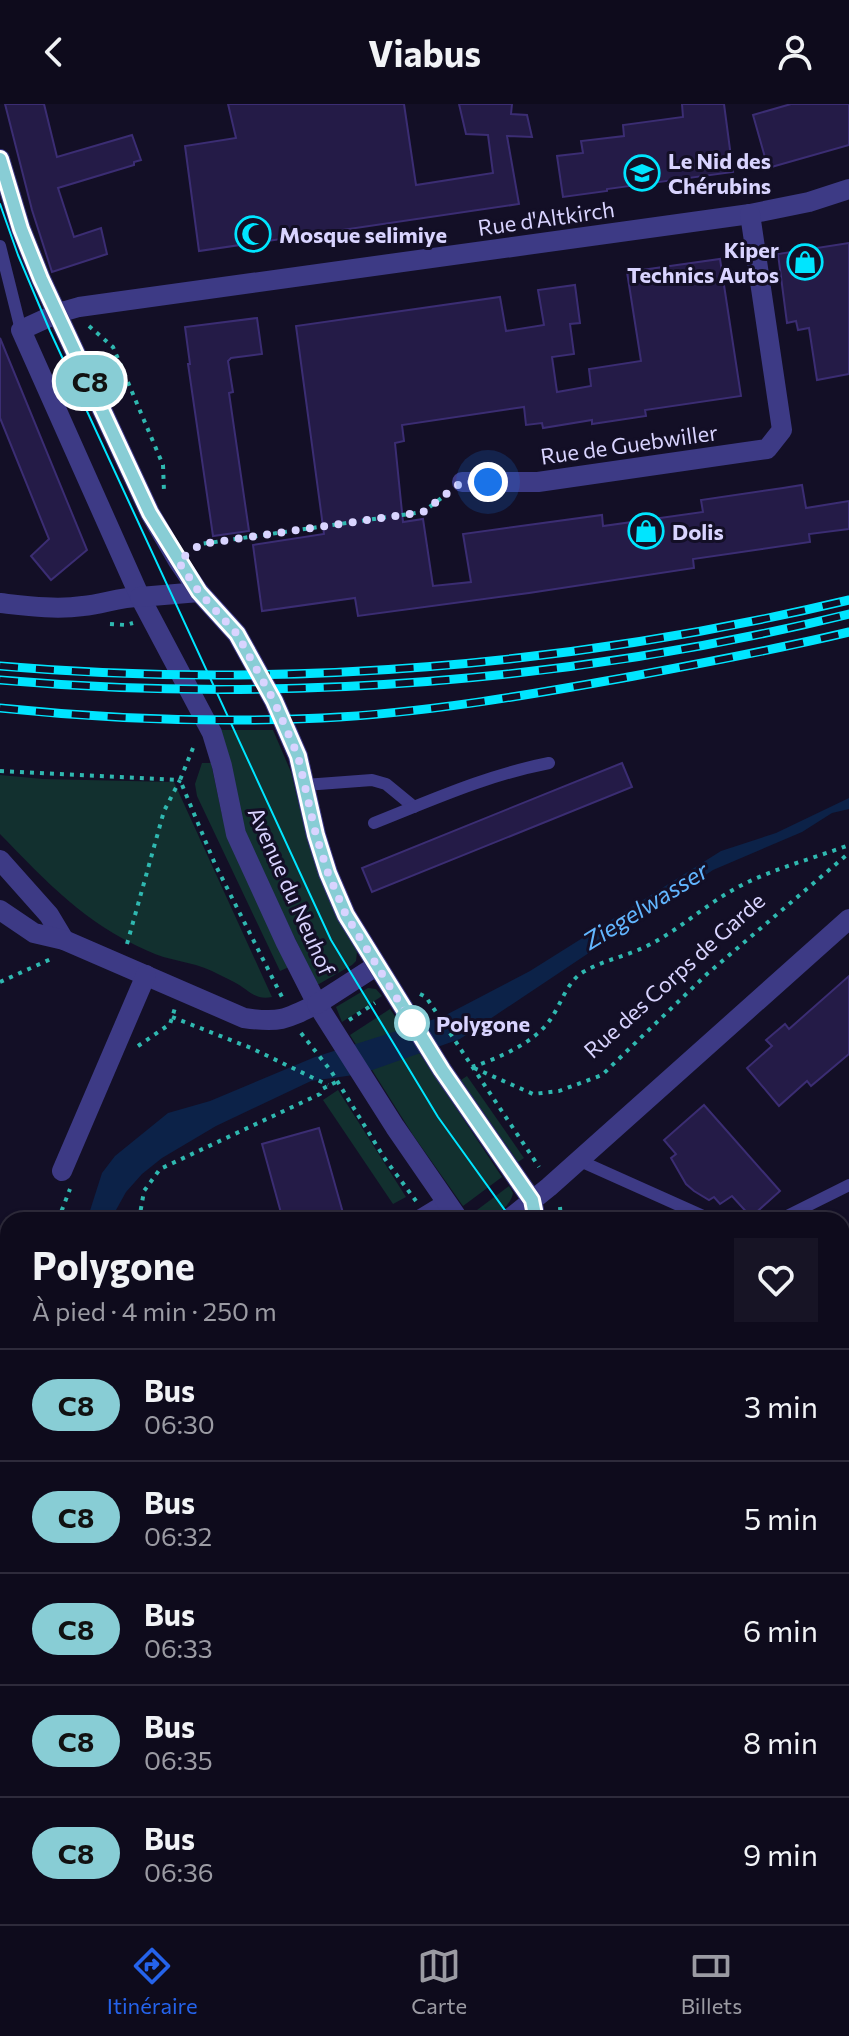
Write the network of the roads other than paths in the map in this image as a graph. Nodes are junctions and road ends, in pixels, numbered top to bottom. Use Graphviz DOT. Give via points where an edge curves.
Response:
graph roads {
  1 [pos="0,159"];
  2 [pos="849,189"];
  3 [pos="750,214"];
  4 [pos="0,246"];
  5 [pos="58,313"];
  6 [pos="21,330"];
  7 [pos="462,482"];
  8 [pos="199,592"];
  9 [pos="140,597"];
  10 [pos="0,603"];
  11 [pos="549,763"];
  12 [pos="305,785"];
  13 [pos="414,807"];
  14 [pos="374,823"];
  15 [pos="0,860"];
  16 [pos="0,910"];
  17 [pos="849,919"];
  18 [pos="70,942"];
  19 [pos="376,966"];
  20 [pos="146,975"];
  21 [pos="317,1004"];
  22 [pos="578,1160"];
  23 [pos="62,1171"];
  24 [pos="849,1185"];
  25 [pos="445,1200"];
  26 [pos="534,1210"];
  27 [pos="425,1212"];
  28 [pos="453,1212"];
  29 [pos="694,1212"];
  30 [pos="795,1212"];
  1 -- 5 [label="street, Avenue du Neuhof" via="21,229"];
  2 -- 3 [label="street, Rue d'Altkirch"];
  3 -- 5 [label="street, Rue d'Altkirch"];
  3 -- 7 [label="street, Rue de Guebwiller" via="782,430 767,449 538,482"];
  4 -- 6 [label="lane"];
  5 -- 6 [label="street, Rue d'Altkirch"];
  5 -- 8 [label="street, Avenue du Neuhof" via="150,513"];
  6 -- 9 [label="street, Avenue du Neuhof"];
  8 -- 9 [label="street"];
  8 -- 12 [label="street, Avenue du Neuhof" via="247,650 298,756"];
  9 -- 10 [label="street" via="61,608"];
  9 -- 21 [label="street, Avenue du Neuhof" via="194,695 218,751 236,834"];
  11 -- 13 [label="lane" via="507,771"];
  12 -- 13 [label="lane" via="372,780 386,784"];
  12 -- 19 [label="street, Avenue du Neuhof" via="328,873"];
  13 -- 14 [label="lane"];
  15 -- 18 [label="street"];
  16 -- 18 [label="street" via="34,933"];
  17 -- 22 [label="street"];
  18 -- 20 [label="street"];
  19 -- 21 [label="street, Avenue du Neuhof"];
  19 -- 26 [label="street, Avenue du Neuhof"];
  20 -- 21 [label="street" via="244,1018 269,1022"];
  20 -- 23 [label="street"];
  21 -- 25 [label="street, Avenue du Neuhof"];
  22 -- 26 [label="street"];
  22 -- 29 [label="lane"];
  24 -- 30 [label="lane"];
  25 -- 27 [label="lane"];
  25 -- 28 [label="street, Avenue du Neuhof"];
}
